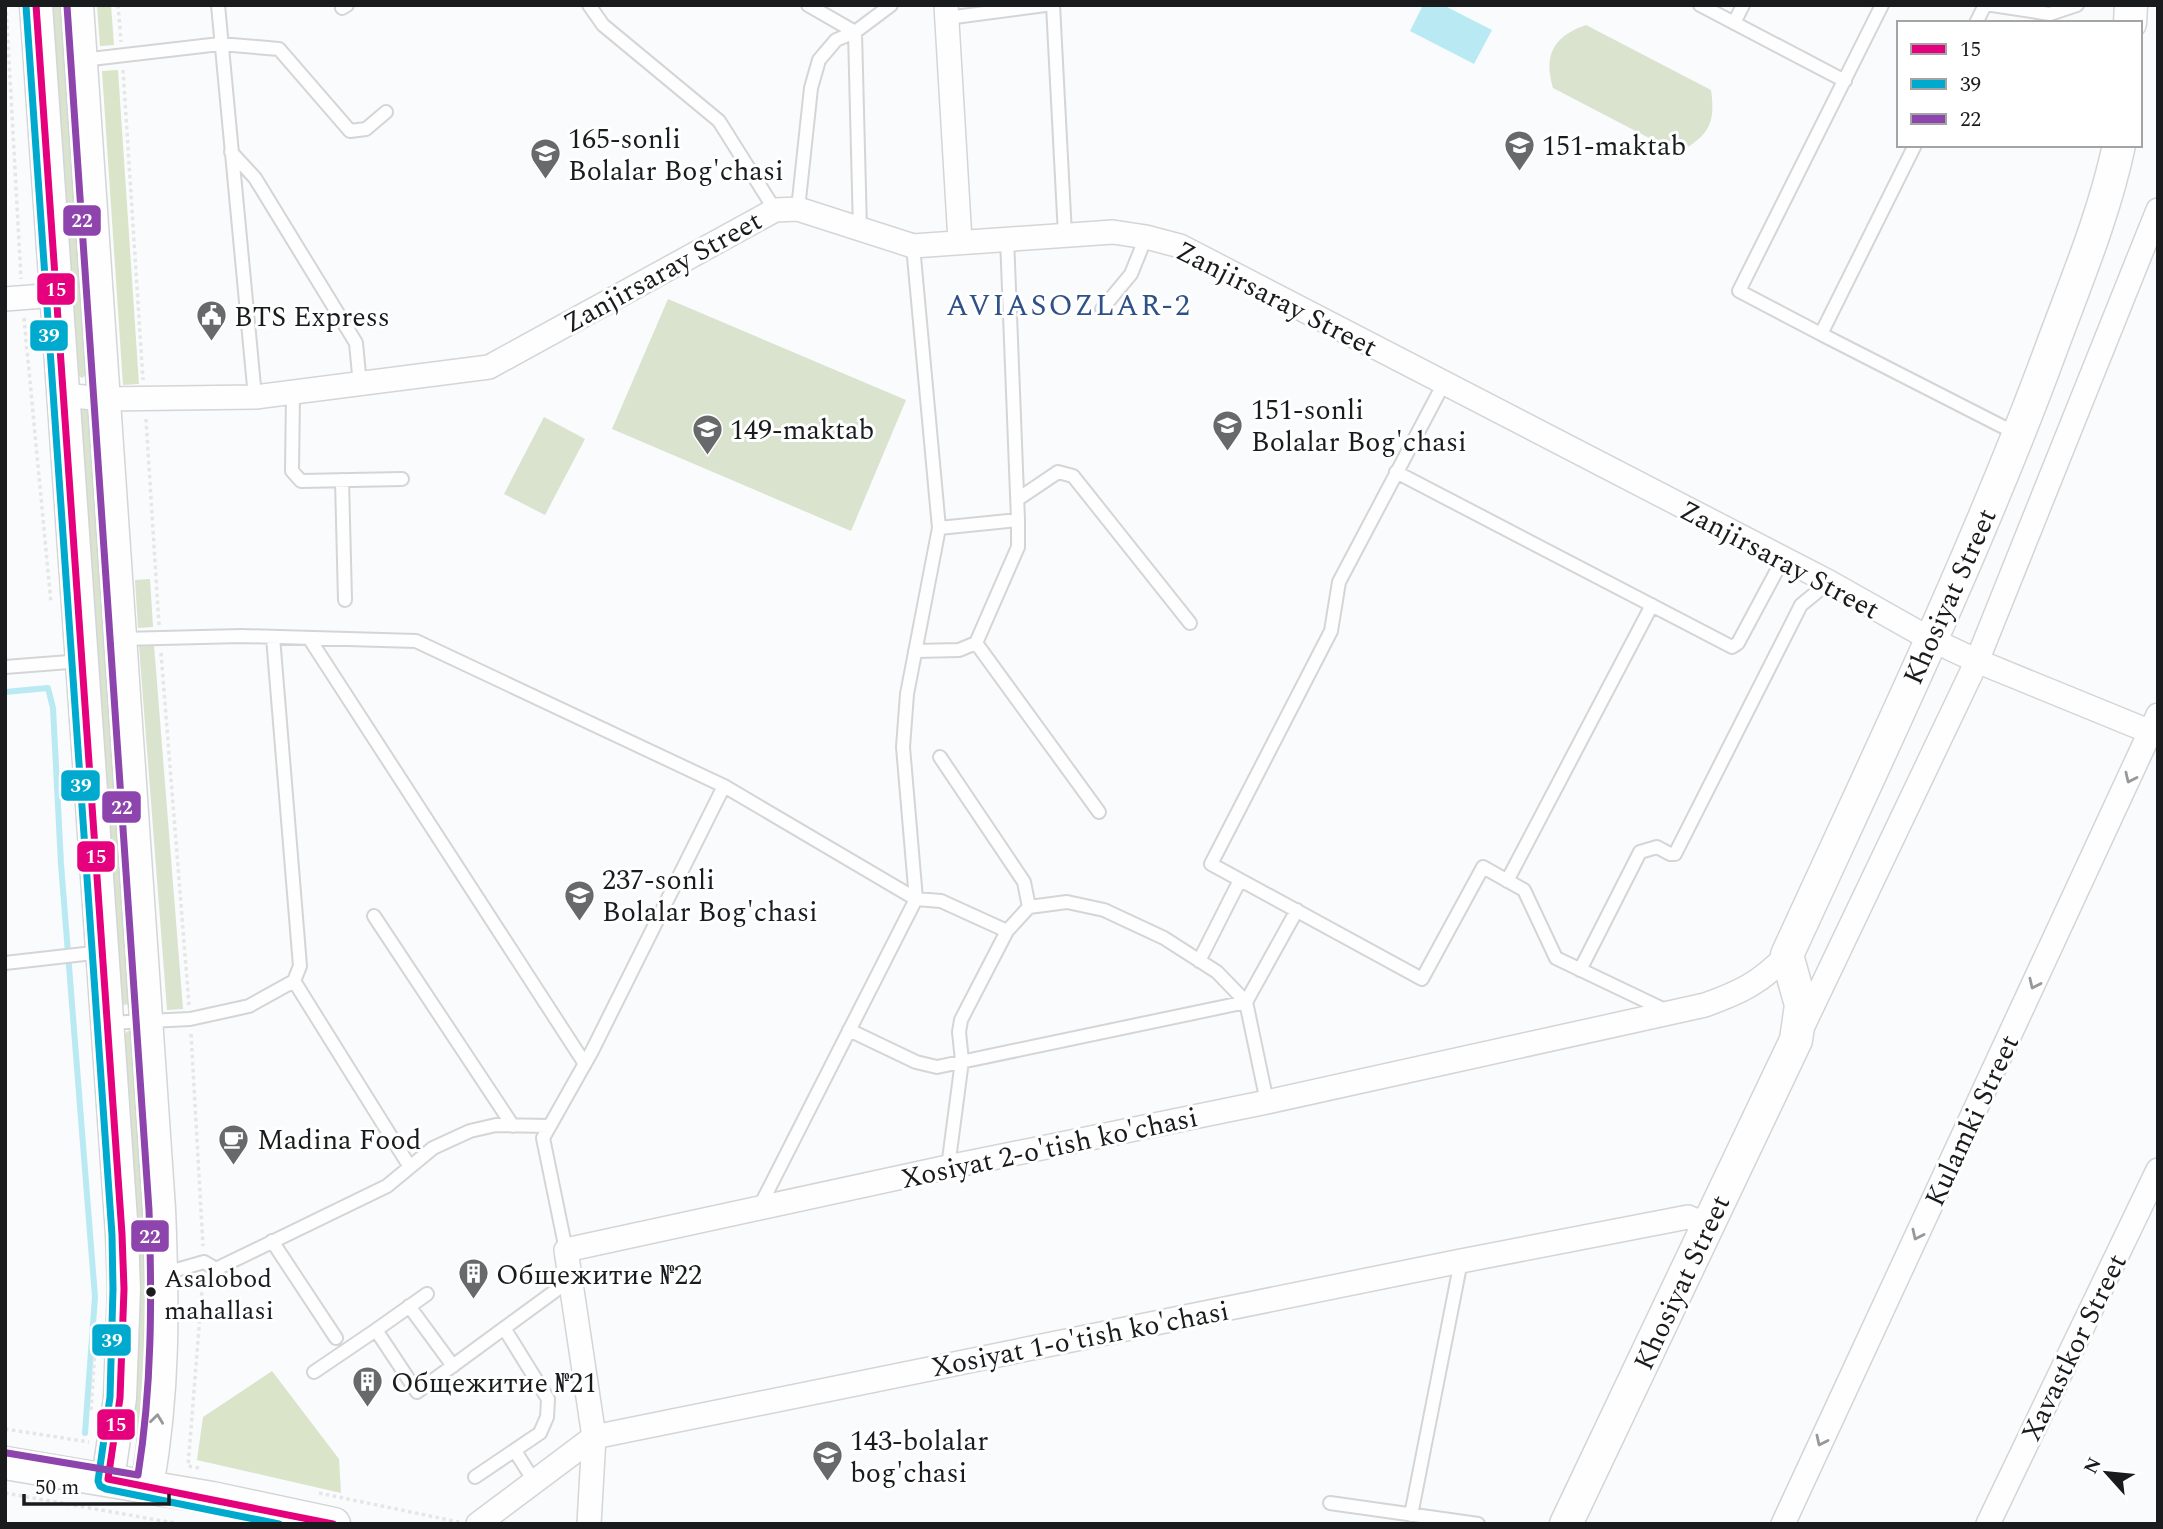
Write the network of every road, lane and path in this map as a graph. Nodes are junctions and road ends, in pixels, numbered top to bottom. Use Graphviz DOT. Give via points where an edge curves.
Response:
graph roads {
  1 [pos="6,5"];
  2 [pos="36,5"];
  3 [pos="77,5"];
  4 [pos="118,5"];
  5 [pos="218,5"];
  6 [pos="589,5"];
  7 [pos="808,5"];
  8 [pos="891,5"];
  9 [pos="1045,5"];
  10 [pos="1053,5"];
  11 [pos="1700,5"];
  12 [pos="1743,5"];
  13 [pos="1882,5"];
  14 [pos="1985,5"];
  15 [pos="1992,5"];
  16 [pos="2077,5"];
  17 [pos="947,12"];
  18 [pos="1977,21"];
  19 [pos="1734,23"];
  20 [pos="855,32"];
  21 [pos="220,44"];
  22 [pos="122,55"];
  23 [pos="80,60"];
  24 [pos="1845,80"];
  25 [pos="386,112"];
  26 [pos="1914,147"];
  27 [pos="2119,147"];
  28 [pos="231,152"];
  29 [pos="775,209"];
  30 [pos="798,209"];
  31 [pos="2158,210"];
  32 [pos="860,230"];
  33 [pos="1065,235"];
  34 [pos="1146,237"];
  35 [pos="1007,238"];
  36 [pos="960,241"];
  37 [pos="913,246"];
  38 [pos="57,295"];
  39 [pos="14,298"];
  40 [pos="1102,309"];
  41 [pos="1821,334"];
  42 [pos="1444,383"];
  43 [pos="360,385"];
  44 [pos="293,393"];
  45 [pos="64,395"];
  46 [pos="255,397"];
  47 [pos="104,399"];
  48 [pos="144,399"];
  49 [pos="2019,435"];
  50 [pos="1396,472"];
  51 [pos="402,479"];
  52 [pos="342,480"];
  53 [pos="1018,499"];
  54 [pos="1018,520"];
  55 [pos="939,528"];
  56 [pos="1783,559"];
  57 [pos="1829,582"];
  58 [pos="345,600"];
  59 [pos="1652,605"];
  60 [pos="51,609"];
  61 [pos="1190,623"];
  62 [pos="160,637"];
  63 [pos="273,637"];
  64 [pos="309,638"];
  65 [pos="120,639"];
  66 [pos="1930,639"];
  67 [pos="976,643"];
  68 [pos="915,651"];
  69 [pos="82,661"];
  70 [pos="1977,661"];
  71 [pos="5,667"];
  72 [pos="2156,727"];
  73 [pos="940,757"];
  74 [pos="724,786"];
  75 [pos="1099,811"];
  76 [pos="1240,880"];
  77 [pos="1507,881"];
  78 [pos="916,900"];
  79 [pos="1029,907"];
  80 [pos="1297,910"];
  81 [pos="374,916"];
  82 [pos="1007,931"];
  83 [pos="103,951"];
  84 [pos="1787,955"];
  85 [pos="1199,961"];
  86 [pos="5,963"];
  87 [pos="1580,970"];
  88 [pos="294,981"];
  89 [pos="1247,1002"];
  90 [pos="1670,1012"];
  91 [pos="190,1018"];
  92 [pos="146,1020"];
  93 [pos="108,1023"];
  94 [pos="849,1030"];
  95 [pos="1796,1040"];
  96 [pos="962,1062"];
  97 [pos="585,1064"];
  98 [pos="1267,1102"];
  99 [pos="513,1126"];
  100 [pos="549,1126"];
  101 [pos="410,1167"];
  102 [pos="948,1167"];
  103 [pos="2158,1170"];
  104 [pos="758,1210"];
  105 [pos="1707,1225"];
  106 [pos="272,1241"];
  107 [pos="566,1251"];
  108 [pos="1461,1261"];
  109 [pos="204,1262"];
  110 [pos="162,1275"];
  111 [pos="570,1280"];
  112 [pos="427,1294"];
  113 [pos="409,1306"];
  114 [pos="504,1328"];
  115 [pos="376,1331"];
  116 [pos="336,1338"];
  117 [pos="94,1348"];
  118 [pos="453,1366"];
  119 [pos="314,1372"];
  120 [pos="90,1416"];
  121 [pos="5,1429"];
  122 [pos="90,1430"];
  123 [pos="594,1437"];
  124 [pos="515,1451"];
  125 [pos="5,1463"];
  126 [pos="209,1470"];
  127 [pos="475,1477"];
  128 [pos="108,1479"];
  129 [pos="534,1481"];
  130 [pos="147,1487"];
  131 [pos="5,1493"];
  132 [pos="319,1493"];
  133 [pos="1330,1503"];
  134 [pos="1411,1515"];
  135 [pos="180,1524"];
  136 [pos="334,1524"];
  137 [pos="469,1524"];
  138 [pos="478,1524"];
  139 [pos="589,1524"];
  140 [pos="1478,1524"];
  141 [pos="1566,1524"];
  142 [pos="1783,1524"];
  143 [pos="1988,1524"];
  1 -- 39 [label="path"];
  2 -- 38 [label="main road"];
  3 -- 23 [label="main road"];
  4 -- 22 [label="path"];
  5 -- 21 [label="lane"];
  6 -- 29 [label="lane" via="603,25 719,121"];
  7 -- 20 [label="lane"];
  8 -- 20 [label="lane"];
  9 -- 17 [label="lane"];
  10 -- 33 [label="lane"];
  11 -- 19 [label="lane"];
  12 -- 19 [label="lane"];
  13 -- 24 [label="lane"];
  14 -- 18 [label="lane"];
  15 -- 16 [label="lane" via="2050,14"];
  17 -- 36 [label="street"];
  19 -- 24 [label="lane"];
  20 -- 30 [label="lane" via="836,40 819,60 811,88"];
  20 -- 32 [label="lane"];
  21 -- 22 [label="lane"];
  21 -- 25 [label="lane" via="279,49 350,131 366,129"];
  21 -- 28 [label="lane"];
  22 -- 23 [label="lane"];
  22 -- 48 [label="path"];
  23 -- 47 [label="main road"];
  24 -- 41 [label="lane" via="1739,291"];
  26 -- 41 [label="lane"];
  27 -- 49 [label="main road, Khosiyat Street" via="2095,229"];
  28 -- 43 [label="lane" via="255,178 356,343"];
  28 -- 46 [label="lane"];
  29 -- 30 [label="street, Zanjirsaray Street"];
  29 -- 43 [label="street, Zanjirsaray Street" via="489,367"];
  30 -- 32 [label="street, Zanjirsaray Street"];
  31 -- 70 [label="street, Khosiyat Street"];
  32 -- 37 [label="street, Zanjirsaray Street"];
  33 -- 34 [label="street, Zanjirsaray Street" via="1114,232"];
  33 -- 35 [label="street, Zanjirsaray Street"];
  34 -- 40 [label="lane" via="1131,274"];
  34 -- 42 [label="street, Zanjirsaray Street" via="1180,246"];
  35 -- 36 [label="street, Zanjirsaray Street"];
  35 -- 53 [label="lane"];
  36 -- 37 [label="street, Zanjirsaray Street"];
  37 -- 55 [label="lane"];
  38 -- 39 [label="street"];
  38 -- 45 [label="main road"];
  39 -- 60 [label="path"];
  41 -- 49 [label="lane"];
  42 -- 50 [label="lane"];
  42 -- 56 [label="street, Zanjirsaray Street"];
  43 -- 44 [label="street, Zanjirsaray Street"];
  44 -- 46 [label="street, Zanjirsaray Street"];
  44 -- 52 [label="lane" via="292,471 301,481"];
  45 -- 47 [label="street, Zanjirsaray Street"];
  45 -- 69 [label="main road"];
  46 -- 48 [label="street, Zanjirsaray Street"];
  47 -- 48 [label="street, Zanjirsaray Street"];
  47 -- 65 [label="main road"];
  48 -- 62 [label="path"];
  49 -- 66 [label="main road, Khosiyat Street"];
  50 -- 59 [label="lane"];
  50 -- 76 [label="lane" via="1339,582 1331,631 1211,864"];
  51 -- 52 [label="lane"];
  52 -- 58 [label="lane"];
  53 -- 54 [label="lane"];
  53 -- 61 [label="lane" via="1058,472 1073,476"];
  54 -- 55 [label="lane"];
  54 -- 67 [label="lane" via="1018,547"];
  55 -- 68 [label="lane"];
  56 -- 57 [label="street, Zanjirsaray Street"];
  56 -- 59 [label="lane" via="1732,647"];
  57 -- 66 [label="street, Zanjirsaray Street"];
  57 -- 87 [label="lane" via="1801,605 1675,854 1657,847 1640,852"];
  59 -- 77 [label="lane"];
  62 -- 63 [label="lane"];
  62 -- 65 [label="lane"];
  62 -- 91 [label="path"];
  63 -- 64 [label="lane"];
  63 -- 88 [label="lane" via="300,966"];
  64 -- 74 [label="lane" via="416,641"];
  64 -- 97 [label="lane"];
  65 -- 92 [label="main road"];
  66 -- 70 [label="street, Zanjirsaray Street"];
  66 -- 84 [label="main road, Khosiyat Street"];
  67 -- 68 [label="lane" via="959,650"];
  67 -- 75 [label="lane"];
  68 -- 78 [label="lane" via="903,747"];
  69 -- 71 [label="lane"];
  69 -- 83 [label="main road"];
  70 -- 72 [label="street, Zanjirsaray Street"];
  70 -- 95 [label="street, Khosiyat Street"];
  72 -- 142 [label="street, Kulamki Street, one-way"];
  73 -- 79 [label="lane" via="1024,882"];
  74 -- 78 [label="lane"];
  74 -- 97 [label="lane"];
  76 -- 80 [label="lane"];
  76 -- 85 [label="lane"];
  77 -- 80 [label="lane" via="1483,867 1422,979"];
  77 -- 87 [label="lane" via="1524,890 1556,958"];
  78 -- 82 [label="lane" via="941,901"];
  78 -- 94 [label="lane"];
  79 -- 82 [label="lane"];
  79 -- 85 [label="lane" via="1067,902 1104,909"];
  80 -- 89 [label="lane"];
  81 -- 99 [label="lane"];
  82 -- 96 [label="lane" via="961,1020"];
  83 -- 86 [label="lane"];
  83 -- 93 [label="main road"];
  84 -- 90 [label="street, Xosiyat 2-o'tish ko'chasi" via="1768,975 1738,994"];
  84 -- 95 [label="main road, Khosiyat Street" via="1801,1005"];
  85 -- 89 [label="lane"];
  87 -- 90 [label="lane"];
  88 -- 91 [label="lane" via="249,1006"];
  88 -- 101 [label="lane"];
  89 -- 96 [label="lane"];
  89 -- 98 [label="lane"];
  90 -- 98 [label="street, Xosiyat 2-o'tish ko'chasi"];
  91 -- 92 [label="lane"];
  91 -- 109 [label="path"];
  92 -- 93 [label="lane"];
  92 -- 110 [label="main road"];
  93 -- 128 [label="main road" via="124,1289 120,1398"];
  94 -- 96 [label="lane" via="916,1062 937,1067"];
  94 -- 104 [label="lane"];
  95 -- 105 [label="main road, Khosiyat Street"];
  96 -- 102 [label="lane"];
  97 -- 100 [label="lane"];
  98 -- 102 [label="street, Xosiyat 2-o'tish ko'chasi"];
  99 -- 100 [label="lane"];
  99 -- 101 [label="lane" via="470,1131 433,1148"];
  100 -- 107 [label="lane" via="543,1138"];
  101 -- 106 [label="lane" via="387,1185"];
  102 -- 104 [label="street, Xosiyat 2-o'tish ko'chasi"];
  103 -- 143 [label="street, Xavastkor Street"];
  104 -- 107 [label="street, Xosiyat 2-o'tish ko'chasi"];
  105 -- 108 [label="street, Xosiyat 1-o'tish ko'chasi" via="1688,1217"];
  105 -- 141 [label="main road, Khosiyat Street"];
  106 -- 109 [label="lane" via="216,1269"];
  106 -- 116 [label="lane"];
  107 -- 111 [label="street"];
  108 -- 123 [label="street, Xosiyat 1-o'tish ko'chasi"];
  108 -- 134 [label="lane"];
  109 -- 110 [label="lane"];
  109 -- 126 [label="path" via="188,1466"];
  130 -- 110 [label="main road, one-way" via="160,1391"];
  111 -- 114 [label="lane"];
  111 -- 123 [label="street"];
  112 -- 113 [label="lane"];
  113 -- 115 [label="lane"];
  113 -- 118 [label="lane"];
  114 -- 118 [label="lane"];
  114 -- 124 [label="lane" via="548,1399 540,1433"];
  115 -- 118 [label="lane" via="417,1392"];
  115 -- 119 [label="lane"];
  117 -- 120 [label="path"];
  121 -- 122 [label="path" via="89,1443"];
  123 -- 129 [label="street, Xosiyat 1-o'tish ko'chasi"];
  123 -- 139 [label="street"];
  124 -- 127 [label="lane"];
  124 -- 129 [label="lane"];
  125 -- 128 [label="main road"];
  128 -- 130 [label="main road"];
  129 -- 138 [label="street, Xosiyat 1-o'tish ko'chasi"];
  130 -- 136 [label="main road"];
  131 -- 135 [label="path"];
  132 -- 137 [label="path"];
  133 -- 134 [label="lane"];
  134 -- 140 [label="lane"];
}
